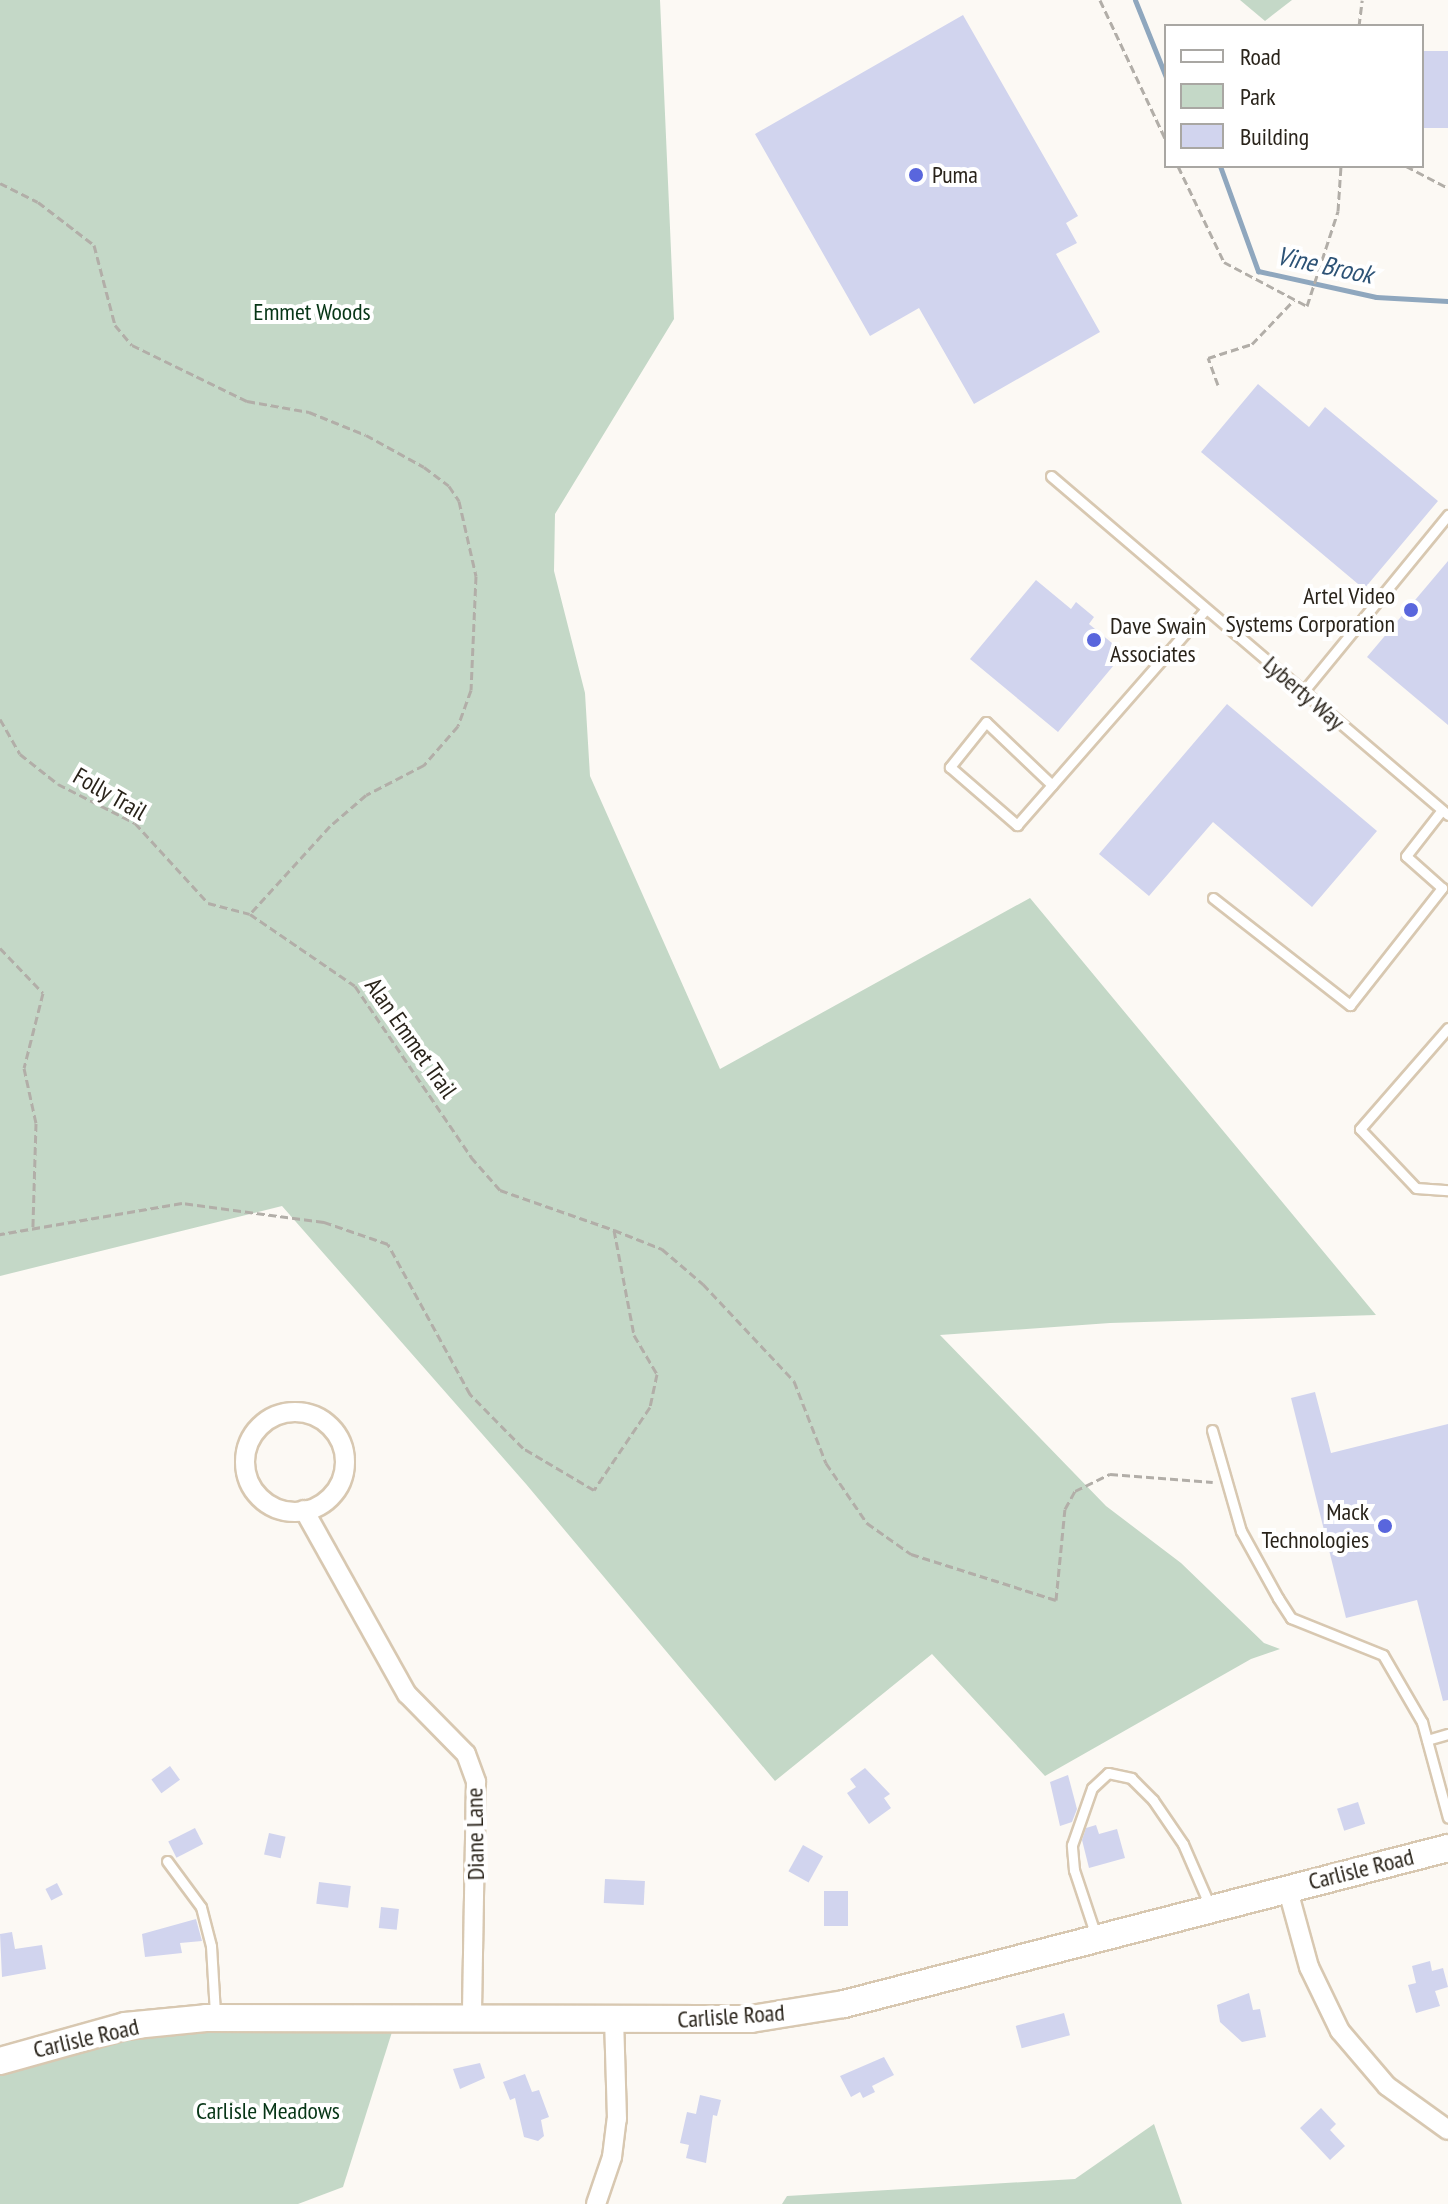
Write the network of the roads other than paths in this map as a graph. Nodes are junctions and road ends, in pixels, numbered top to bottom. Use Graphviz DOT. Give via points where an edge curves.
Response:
graph roads {
  1 [pos="1051,476"];
  2 [pos="1448,515"];
  3 [pos="1206,609"];
  4 [pos="1303,692"];
  5 [pos="1052,785"];
  6 [pos="1445,812"];
  7 [pos="1213,898"];
  8 [pos="1448,1028"];
  9 [pos="1448,1190"];
  10 [pos="1212,1430"];
  11 [pos="304,1510"];
  12 [pos="1448,1734"];
  13 [pos="1427,1740"];
  14 [pos="1445,1798"];
  15 [pos="1448,1818"];
  16 [pos="1448,1848"];
  17 [pos="167,1861"];
  18 [pos="1287,1887"];
  19 [pos="1210,1906"];
  20 [pos="1096,1936"];
  21 [pos="216,2018"];
  22 [pos="472,2018"];
  23 [pos="614,2020"];
  24 [pos="0,2061"];
  25 [pos="1448,2130"];
  26 [pos="596,2204"];
  1 -- 3 [label="lane, Lyberty Way"];
  2 -- 4 [label="lane"];
  3 -- 4 [label="lane, Lyberty Way"];
  3 -- 5 [label="lane"];
  4 -- 6 [label="lane, Lyberty Way"];
  5 -- 5 [label="lane" via="1017,825 950,767 986,722"];
  6 -- 7 [label="lane" via="1406,856 1442,888 1350,1005"];
  8 -- 9 [label="lane" via="1360,1129 1416,1188"];
  10 -- 13 [label="lane" via="1241,1531 1291,1618 1383,1655"];
  11 -- 11 [label="street" via="277,1509 264,1501 247,1474 247,1450 257,1429 285,1413 316,1417 329,1426 344,1456 337,1489 326,1501"];
  11 -- 22 [label="street, Diane Lane" via="407,1694 466,1754 476,1782"];
  12 -- 13 [label="lane"];
  13 -- 14 [label="lane"];
  14 -- 15 [label="lane"];
  16 -- 18 [label="main road, Carlisle Road"];
  17 -- 21 [label="lane" via="201,1907 211,1946"];
  18 -- 19 [label="main road, Carlisle Road"];
  18 -- 25 [label="street" via="1309,1967 1340,2031 1387,2086"];
  19 -- 20 [label="main road, Carlisle Road"];
  19 -- 20 [label="lane" via="1183,1844 1153,1800 1131,1778 1108,1773 1092,1788 1072,1845 1074,1870"];
  20 -- 23 [label="main road, Carlisle Road" via="844,2004 751,2019"];
  21 -- 22 [label="main road, Carlisle Road"];
  21 -- 24 [label="main road, Carlisle Road" via="125,2026"];
  22 -- 23 [label="main road, Carlisle Road"];
  23 -- 26 [label="street" via="617,2119 612,2157"];
}
